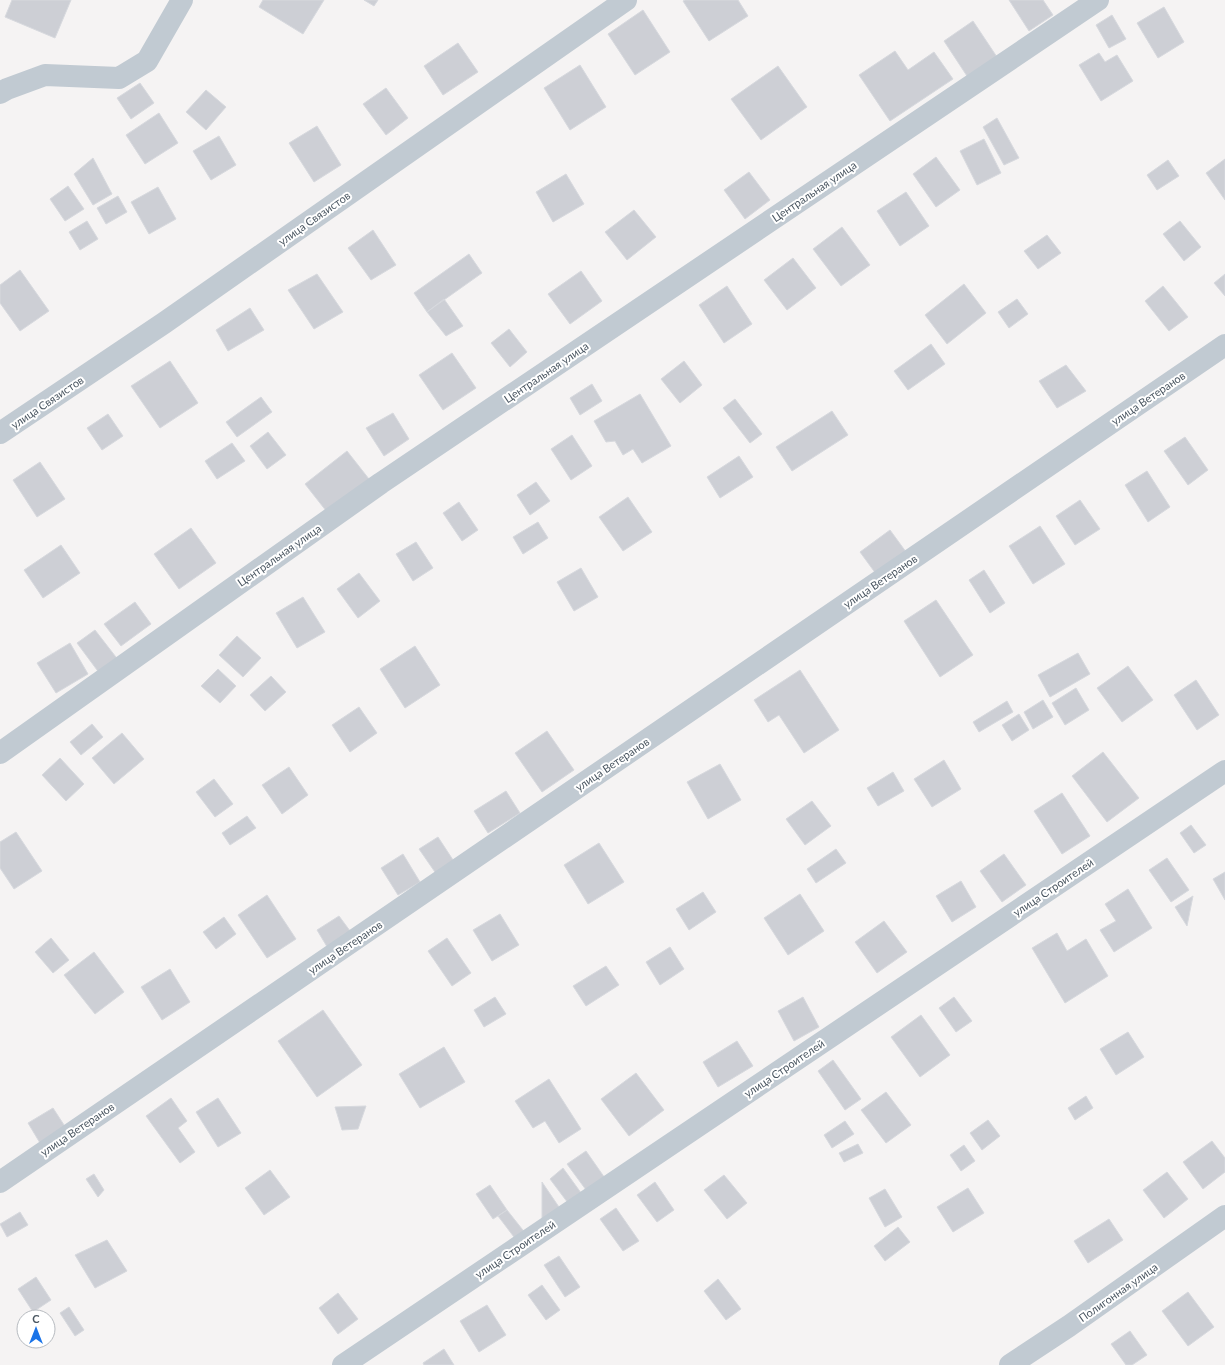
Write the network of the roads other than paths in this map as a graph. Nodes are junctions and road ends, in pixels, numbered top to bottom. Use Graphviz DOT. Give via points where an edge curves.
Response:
graph roads {
  1 [pos="182,0"];
  2 [pos="626,0"];
  3 [pos="1098,0"];
  4 [pos="0,93"];
  5 [pos="1225,345"];
  6 [pos="0,434"];
  7 [pos="0,752"];
  8 [pos="1225,771"];
  9 [pos="0,1182"];
  10 [pos="1225,1216"];
  11 [pos="343,1365"];
  12 [pos="1010,1365"];
  1 -- 4 [label="street" via="147,62 119,78 45,75"];
  2 -- 6 [label="street, улица Связистов" via="164,323"];
  3 -- 7 [label="street, Центральная улица" via="381,483"];
  5 -- 9 [label="street, улица Ветеранов"];
  8 -- 11 [label="street, улица Строителей"];
  10 -- 12 [label="street, Полигонная улица"];
}
